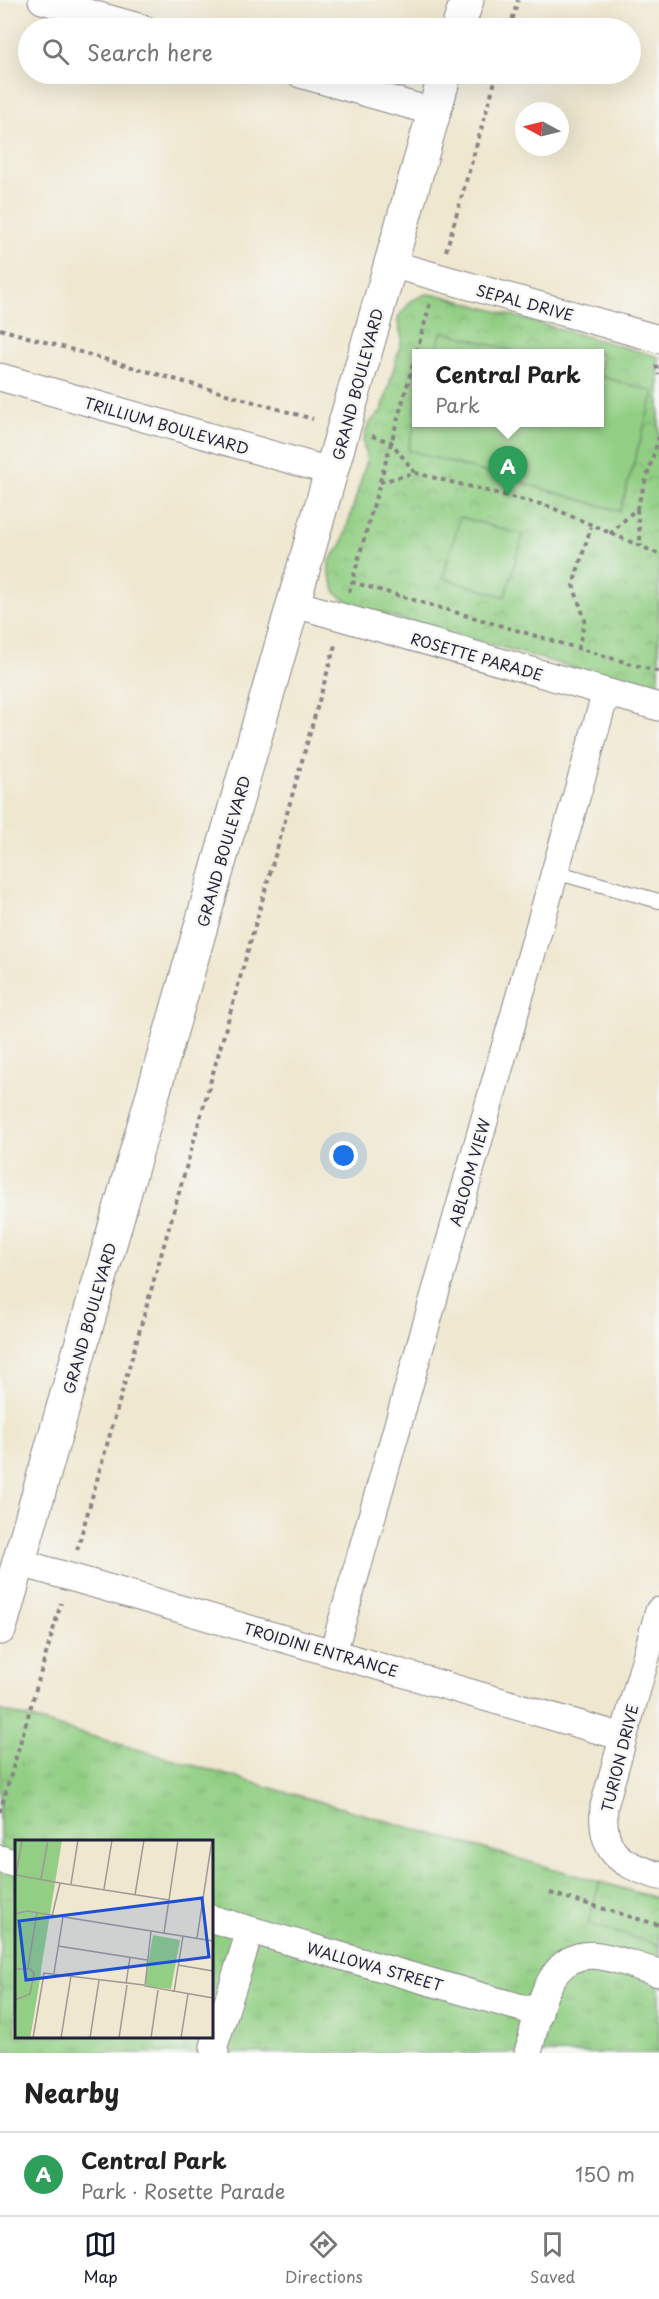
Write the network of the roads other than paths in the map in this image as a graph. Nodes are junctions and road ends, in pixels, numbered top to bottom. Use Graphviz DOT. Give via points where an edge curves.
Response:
graph roads {
  1 [pos="42,0"];
  2 [pos="467,0"];
  3 [pos="106,18"];
  4 [pos="461,18"];
  5 [pos="335,84"];
  6 [pos="442,84"];
  7 [pos="434,112"];
  8 [pos="391,264"];
  9 [pos="659,339"];
  10 [pos="0,377"];
  11 [pos="333,472"];
  12 [pos="295,604"];
  13 [pos="606,692"];
  14 [pos="659,707"];
  15 [pos="555,872"];
  16 [pos="659,902"];
  17 [pos="18,1562"];
  18 [pos="659,1611"];
  19 [pos="0,1628"];
  20 [pos="333,1653"];
  21 [pos="623,1737"];
  22 [pos="0,1859"];
  23 [pos="15,1864"];
  24 [pos="659,1875"];
  25 [pos="213,1920"];
  26 [pos="250,1931"];
  27 [pos="659,1973"];
  28 [pos="539,2013"];
  29 [pos="215,2053"];
  30 [pos="528,2053"];
  1 -- 3 [label="street"];
  2 -- 4 [label="street"];
  5 -- 7 [label="street"];
  6 -- 7 [label="street, GRAND BOULEVARD"];
  7 -- 8 [label="street, GRAND BOULEVARD"];
  8 -- 9 [label="street, SEPAL DRIVE"];
  8 -- 11 [label="street, GRAND BOULEVARD"];
  10 -- 11 [label="street, TRILLIUM BOULEVARD"];
  11 -- 12 [label="street, GRAND BOULEVARD"];
  12 -- 13 [label="street, ROSETTE PARADE"];
  12 -- 17 [label="street, GRAND BOULEVARD"];
  13 -- 14 [label="street, ROSETTE PARADE"];
  13 -- 15 [label="street, ABLOOM VIEW"];
  15 -- 16 [label="lane"];
  15 -- 20 [label="street, ABLOOM VIEW"];
  17 -- 19 [label="street, GRAND BOULEVARD"];
  17 -- 20 [label="street, TROIDINI ENTRANCE"];
  18 -- 21 [label="street, TURION DRIVE"];
  20 -- 21 [label="street, TROIDINI ENTRANCE"];
  21 -- 24 [label="street, TURION DRIVE" via="604,1806 606,1841 617,1858 635,1869"];
  22 -- 23 [label="street"];
  25 -- 26 [label="street, WALLOWA STREET"];
  26 -- 28 [label="street, WALLOWA STREET"];
  26 -- 29 [label="street"];
  27 -- 28 [label="street" via="600,1956 571,1960 556,1970"];
  28 -- 30 [label="street"];
}
